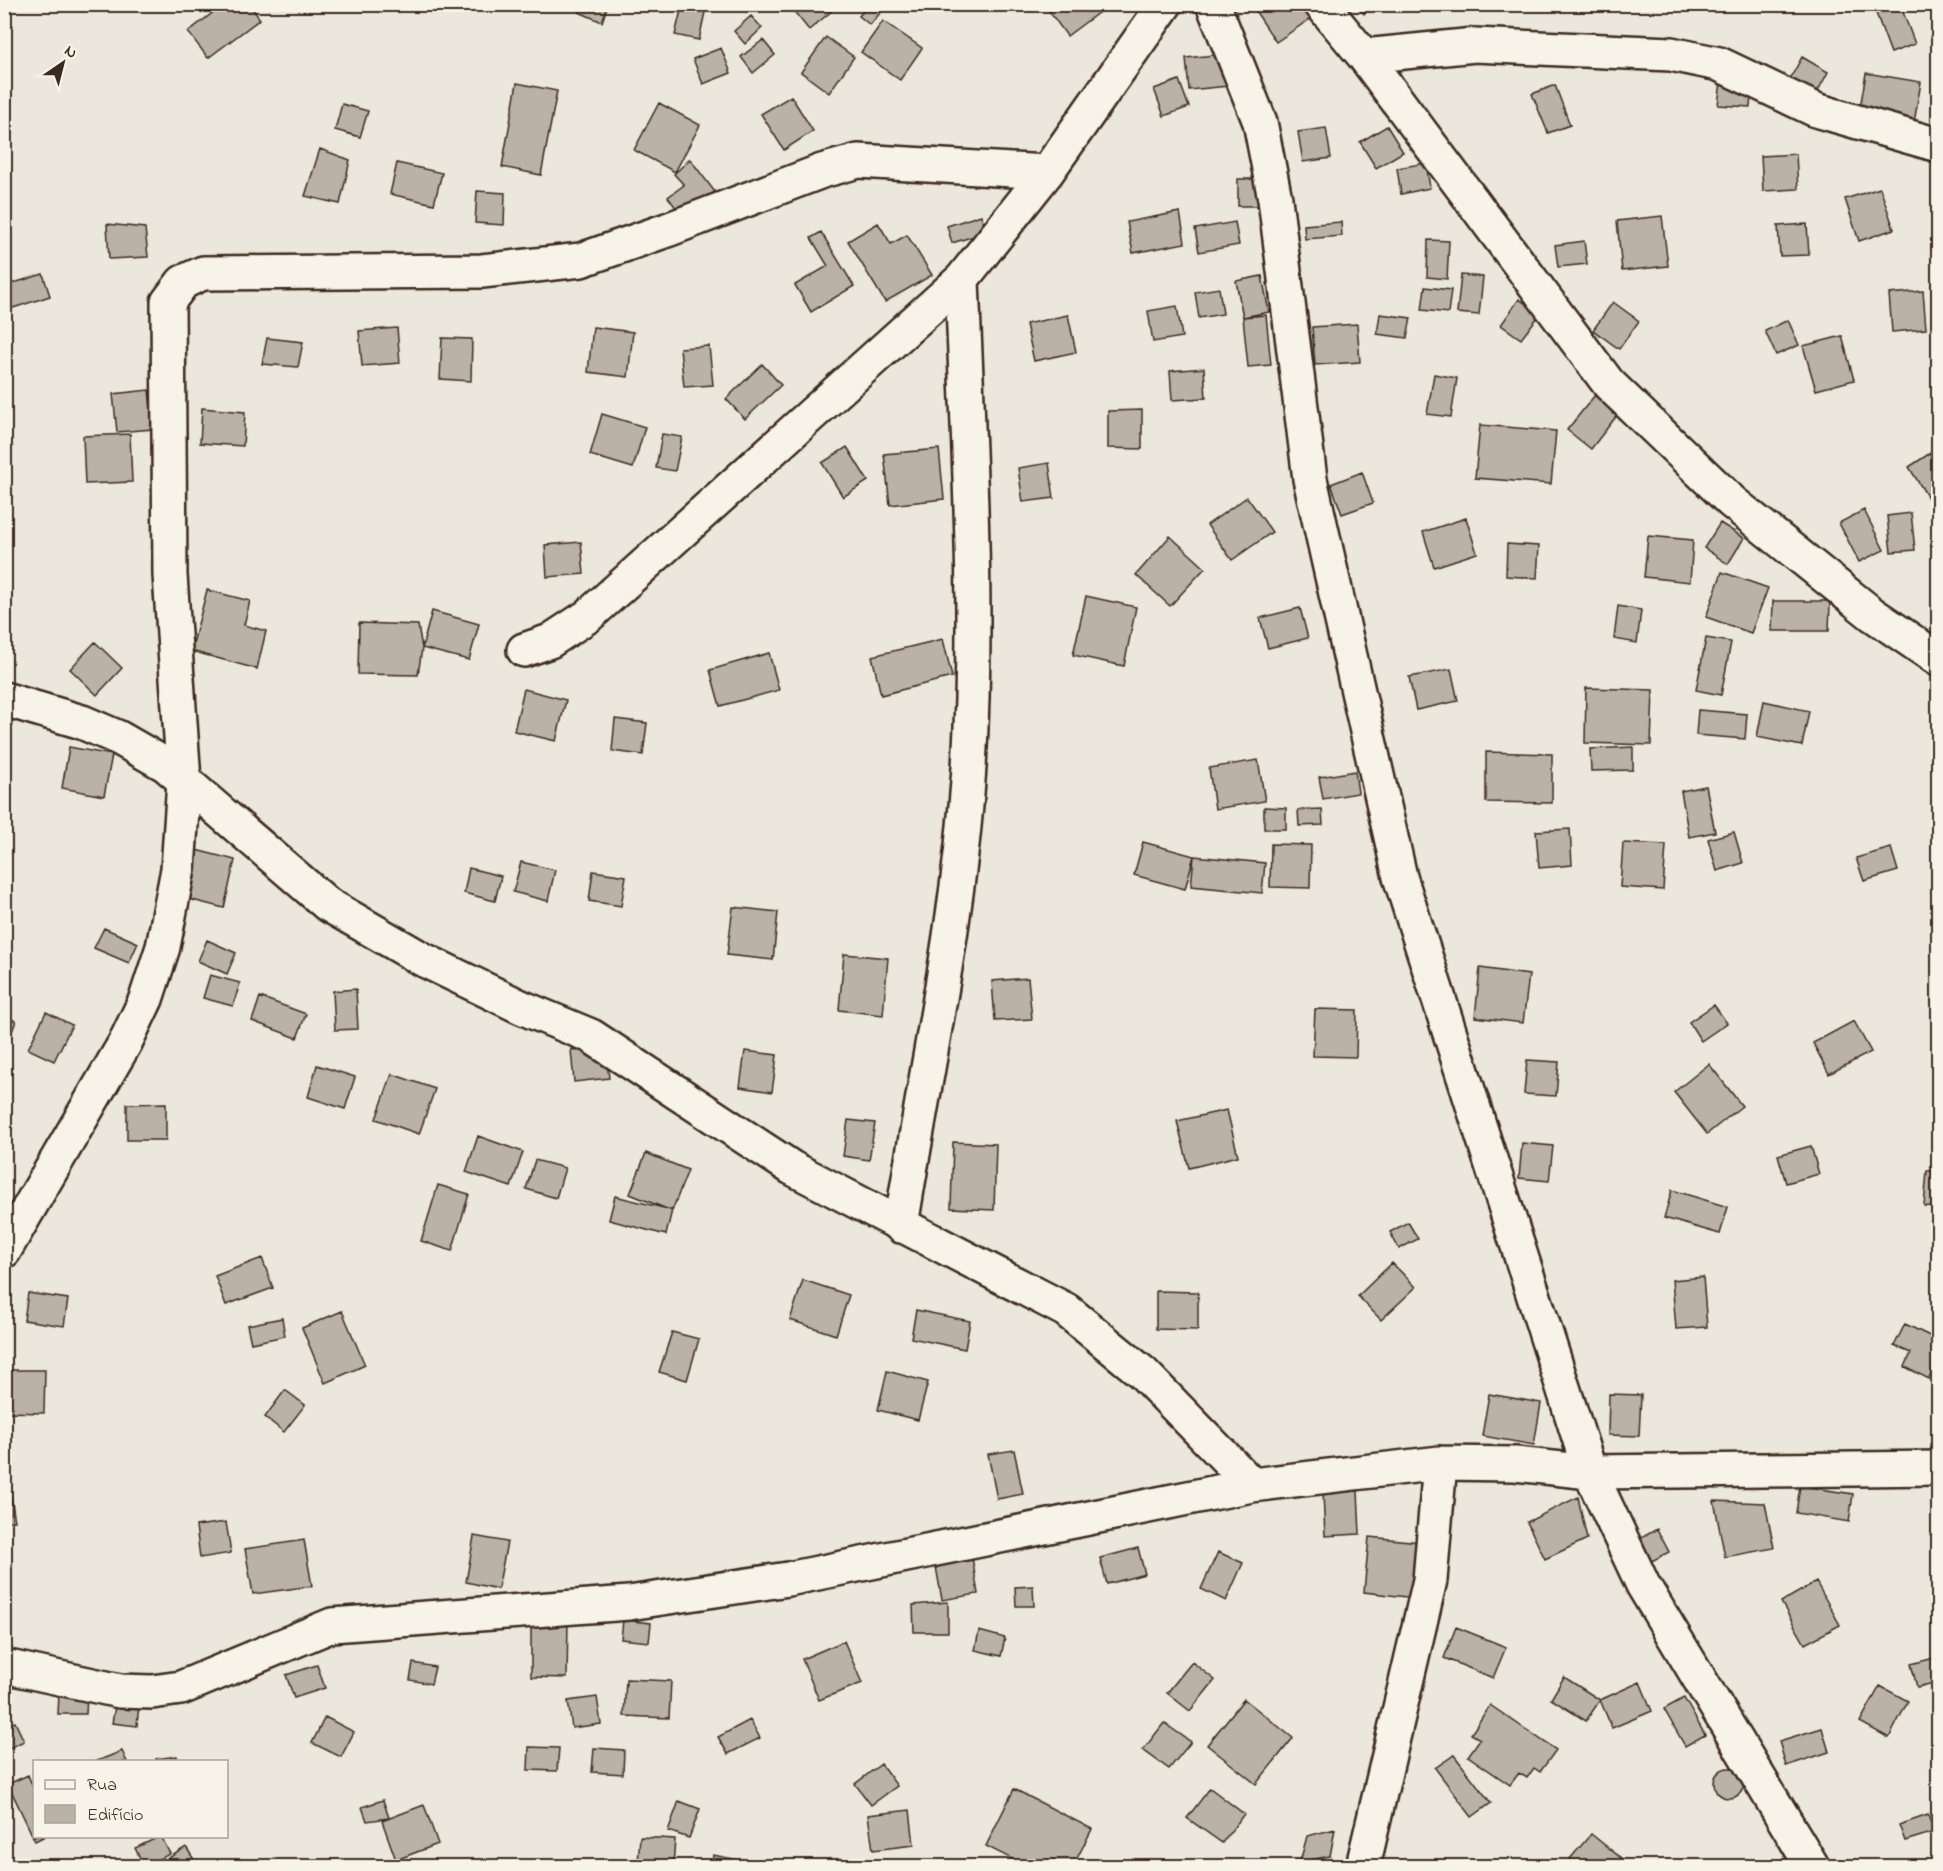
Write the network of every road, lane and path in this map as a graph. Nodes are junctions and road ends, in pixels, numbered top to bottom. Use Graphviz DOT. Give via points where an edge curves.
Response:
graph roads {
  1 [pos="1165,4"];
  2 [pos="1214,4"];
  3 [pos="1321,4"];
  4 [pos="1364,56"];
  5 [pos="1938,145"];
  6 [pos="1047,172"];
  7 [pos="962,279"];
  8 [pos="524,650"];
  9 [pos="1938,659"];
  10 [pos="4,699"];
  11 [pos="184,781"];
  12 [pos="901,1226"];
  13 [pos="4,1251"];
  14 [pos="1440,1463"];
  15 [pos="1938,1468"];
  16 [pos="1590,1472"];
  17 [pos="1252,1485"];
  18 [pos="4,1666"];
  19 [pos="1363,1866"];
  20 [pos="1812,1866"];
  1 -- 6 [label="street"];
  2 -- 16 [label="street" via="1260,122 1275,199 1310,479 1400,877"];
  3 -- 4 [label="street"];
  4 -- 5 [label="street" via="1475,45 1671,54 1719,63 1816,110"];
  4 -- 9 [label="street" via="1609,384 1732,502 1872,614"];
  6 -- 7 [label="street"];
  6 -- 11 [label="street" via="858,161 581,260 482,271 203,273 183,282 168,302 168,326 170,575"];
  7 -- 8 [label="street" via="588,616 550,641"];
  7 -- 12 [label="street" via="973,596 969,767 955,903"];
  10 -- 11 [label="street" via="82,722 119,738 166,765"];
  11 -- 12 [label="street" via="327,904 422,959 591,1036 792,1168"];
  11 -- 13 [label="street" via="178,869 163,947 146,999 125,1043"];
  12 -- 17 [label="street" via="1066,1310 1143,1372"];
  14 -- 16 [label="street" via="1515,1464"];
  14 -- 17 [label="street"];
  14 -- 19 [label="street" via="1430,1580"];
  15 -- 16 [label="street"];
  16 -- 20 [label="street" via="1643,1585"];
  17 -- 18 [label="street" via="788,1579 628,1603 332,1625 181,1688 120,1691"];
}
